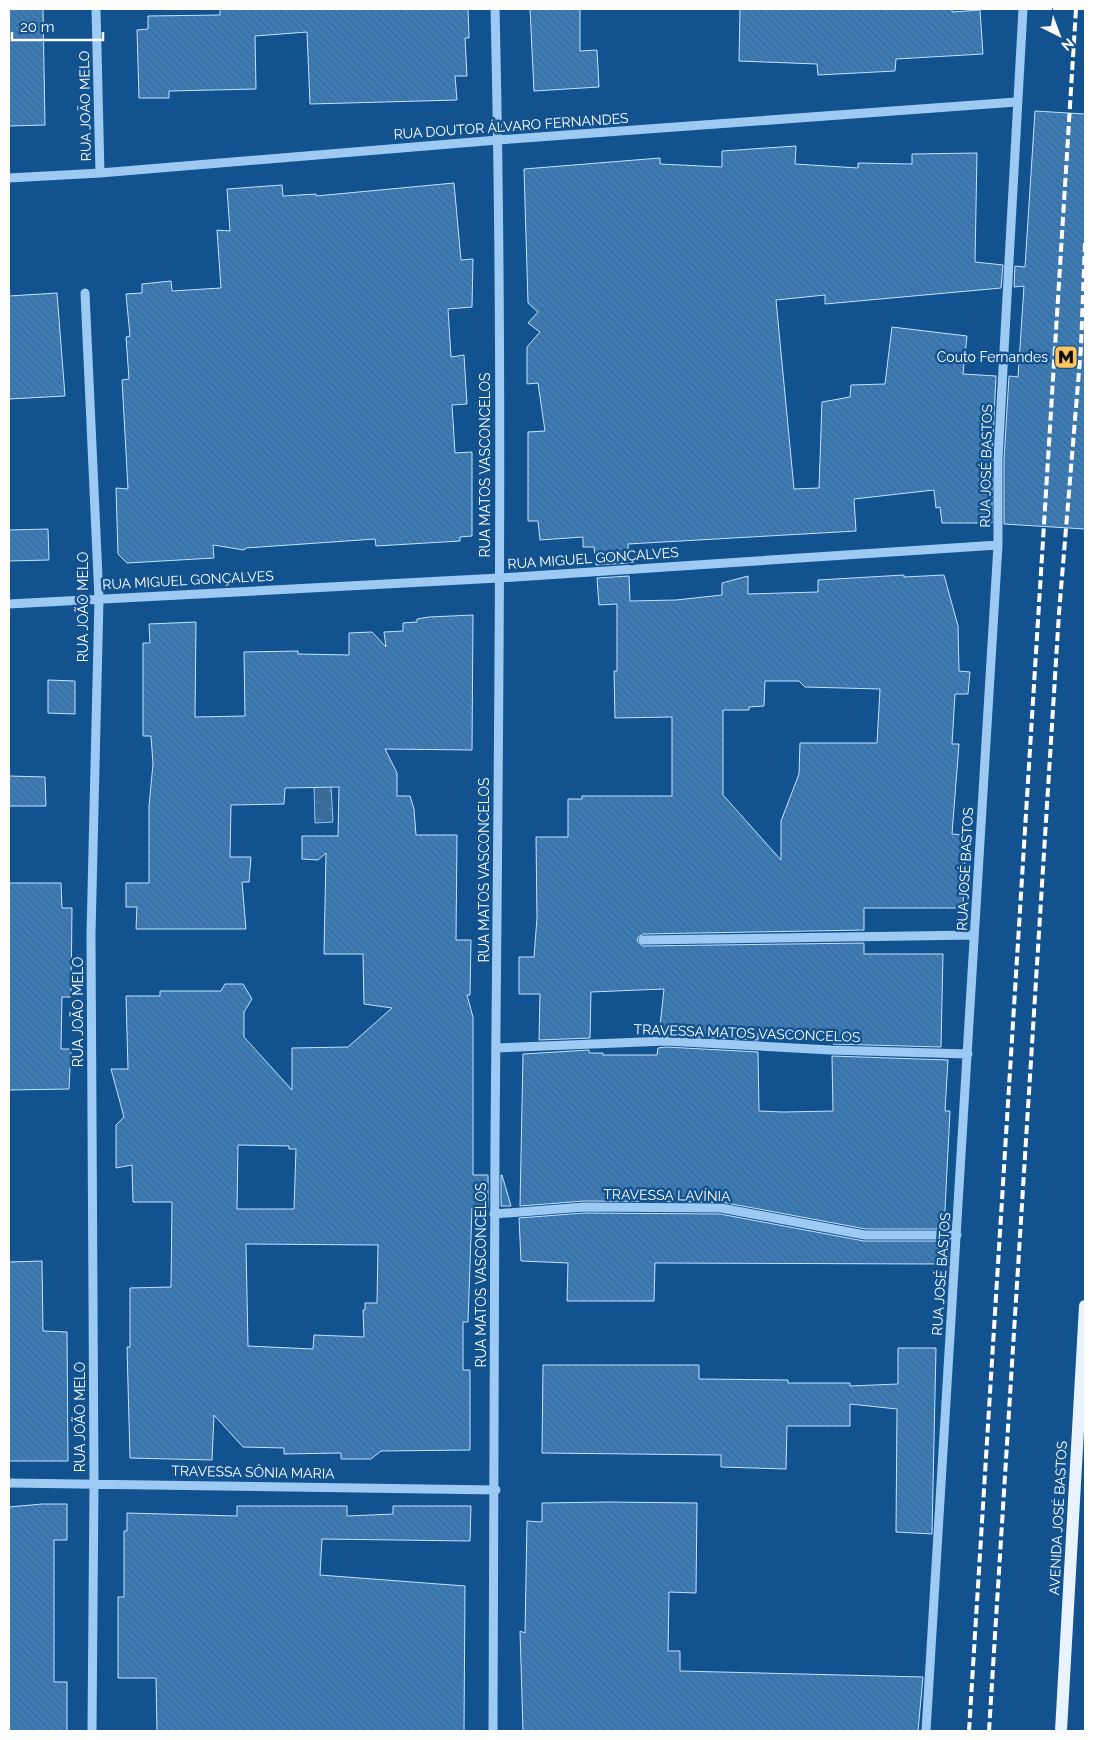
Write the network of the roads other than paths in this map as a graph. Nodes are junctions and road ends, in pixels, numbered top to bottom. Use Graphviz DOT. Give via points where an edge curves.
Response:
graph roads {
  1 [pos="96,9"];
  2 [pos="495,9"];
  3 [pos="1023,9"];
  4 [pos="1016,102"];
  5 [pos="498,140"];
  6 [pos="100,173"];
  7 [pos="9,178"];
  8 [pos="85,293"];
  9 [pos="998,544"];
  10 [pos="499,578"];
  11 [pos="99,598"];
  12 [pos="9,604"];
  13 [pos="974,935"];
  14 [pos="643,940"];
  15 [pos="496,1048"];
  16 [pos="968,1054"];
  17 [pos="494,1214"];
  18 [pos="957,1235"];
  19 [pos="1085,1306"];
  20 [pos="94,1482"];
  21 [pos="9,1483"];
  22 [pos="496,1490"];
  23 [pos="92,1731"];
  24 [pos="493,1731"];
  25 [pos="926,1731"];
  26 [pos="1061,1731"];
  1 -- 6 [label="street, RUA JOÃO MELO"];
  2 -- 5 [label="street, RUA MATOS VASCONCELOS"];
  3 -- 4 [label="street, RUA JOSÉ BASTOS"];
  4 -- 5 [label="street, RUA DOUTOR ÁLVARO FERNANDES"];
  4 -- 9 [label="street, RUA JOSÉ BASTOS" via="998,459"];
  5 -- 6 [label="street, RUA DOUTOR ÁLVARO FERNANDES"];
  5 -- 10 [label="street, RUA MATOS VASCONCELOS"];
  6 -- 7 [label="street, RUA DOUTOR ÁLVARO FERNANDES"];
  8 -- 11 [label="street, RUA JOÃO MELO"];
  9 -- 10 [label="street, RUA MIGUEL GONÇALVES"];
  9 -- 13 [label="street, RUA JOSÉ BASTOS"];
  10 -- 11 [label="street, RUA MIGUEL GONÇALVES"];
  10 -- 15 [label="street, RUA MATOS VASCONCELOS"];
  11 -- 12 [label="street, RUA MIGUEL GONÇALVES"];
  11 -- 20 [label="street, RUA JOÃO MELO" via="91,934"];
  13 -- 14 [label="street"];
  13 -- 16 [label="street, RUA JOSÉ BASTOS"];
  15 -- 16 [label="street, TRAVESSA MATOS VASCONCELOS" via="666,1041"];
  15 -- 17 [label="street, RUA MATOS VASCONCELOS"];
  16 -- 18 [label="street, RUA JOSÉ BASTOS"];
  17 -- 18 [label="street, TRAVESSA LAVÍNIA" via="584,1207 721,1208 865,1235"];
  17 -- 22 [label="street, RUA MATOS VASCONCELOS"];
  18 -- 25 [label="street, RUA JOSÉ BASTOS"];
  19 -- 26 [label="main road, AVENIDA JOSÉ BASTOS"];
  20 -- 21 [label="street, TRAVESSA SÔNIA MARIA"];
  20 -- 22 [label="street, TRAVESSA SÔNIA MARIA"];
  20 -- 23 [label="street, RUA JOÃO MELO"];
  22 -- 24 [label="street, RUA MATOS VASCONCELOS"];
}
